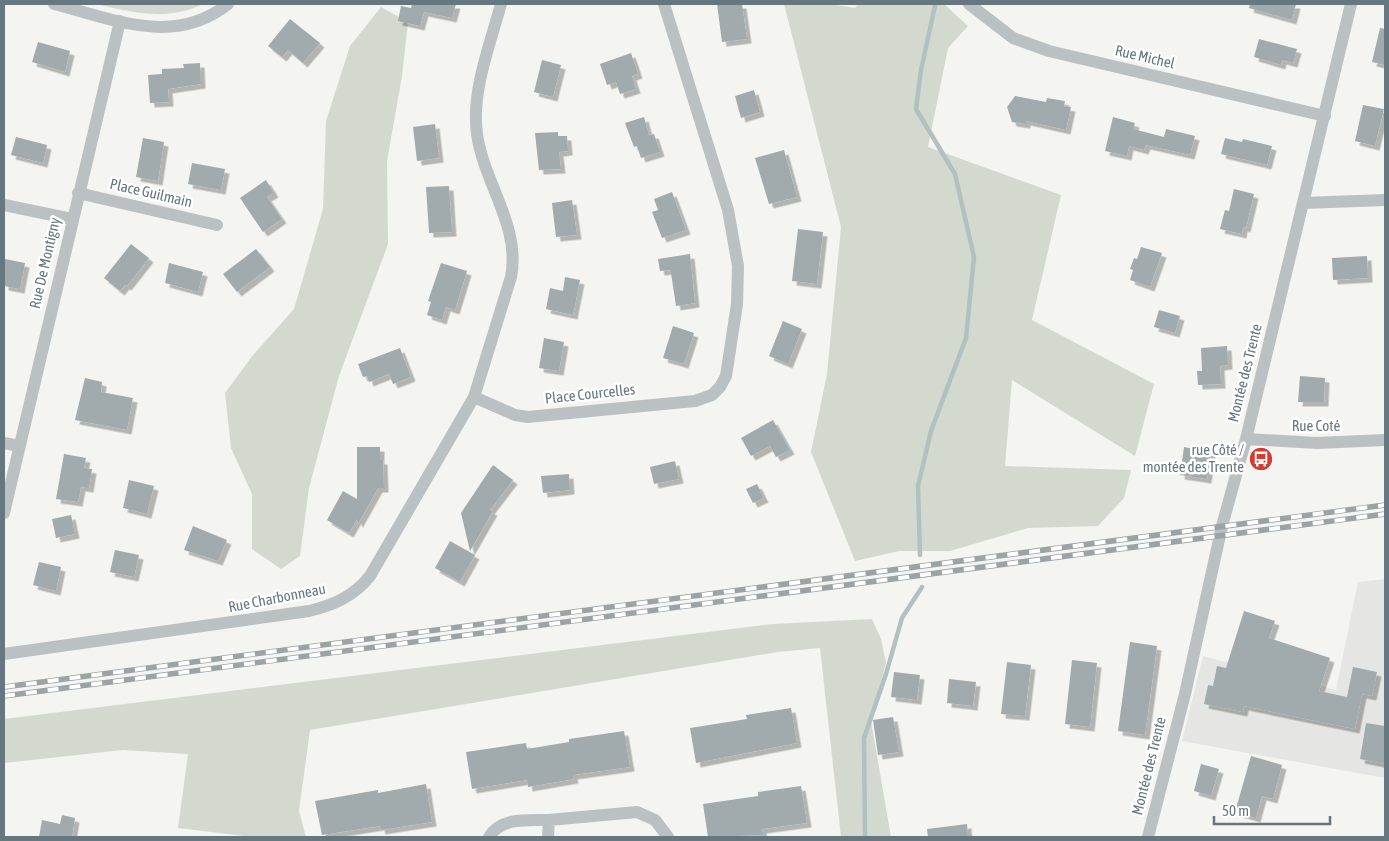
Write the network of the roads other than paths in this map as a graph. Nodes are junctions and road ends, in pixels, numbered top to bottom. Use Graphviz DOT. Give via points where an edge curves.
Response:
graph roads {
  1 [pos="54,4"];
  2 [pos="228,4"];
  3 [pos="501,4"];
  4 [pos="664,4"];
  5 [pos="968,4"];
  6 [pos="1351,4"];
  7 [pos="120,20"];
  8 [pos="1325,116"];
  9 [pos="78,193"];
  10 [pos="1385,200"];
  11 [pos="1303,203"];
  12 [pos="4,205"];
  13 [pos="72,219"];
  14 [pos="217,225"];
  15 [pos="474,397"];
  16 [pos="1246,439"];
  17 [pos="1385,440"];
  18 [pos="4,443"];
  19 [pos="19,446"];
  20 [pos="4,512"];
  21 [pos="4,654"];
  22 [pos="549,820"];
  23 [pos="489,837"];
  24 [pos="548,837"];
  25 [pos="668,837"];
  26 [pos="1148,837"];
  1 -- 7 [label="street"];
  2 -- 7 [label="street" via="204,19 178,27 151,27"];
  3 -- 15 [label="street" via="478,97 476,127 482,156 511,235 514,260"];
  4 -- 15 [label="street, Place Courcelles" via="728,210 737,253 737,304 724,382 712,395 695,401 528,417 510,414"];
  5 -- 8 [label="street, Rue Michel" via="1013,38 1049,51"];
  6 -- 8 [label="street, Montée des Trente"];
  7 -- 9 [label="street, Rue De Montigny"];
  8 -- 11 [label="street, Montée des Trente"];
  9 -- 13 [label="street, Rue De Montigny"];
  9 -- 14 [label="street, Place Guilmain"];
  10 -- 11 [label="street"];
  11 -- 16 [label="street, Montée des Trente"];
  12 -- 13 [label="street"];
  13 -- 19 [label="street, Rue De Montigny"];
  15 -- 21 [label="street, Rue Charbonneau" via="376,568 359,589 339,602 261,619"];
  16 -- 17 [label="street, Rue Coté" via="1317,443"];
  16 -- 26 [label="street, Montée des Trente" via="1222,526 1185,694"];
  18 -- 19 [label="street"];
  19 -- 20 [label="street, Rue De Montigny"];
  22 -- 23 [label="street" via="506,823 492,831"];
  22 -- 24 [label="street"];
  22 -- 25 [label="street" via="637,812 655,820"];
}
